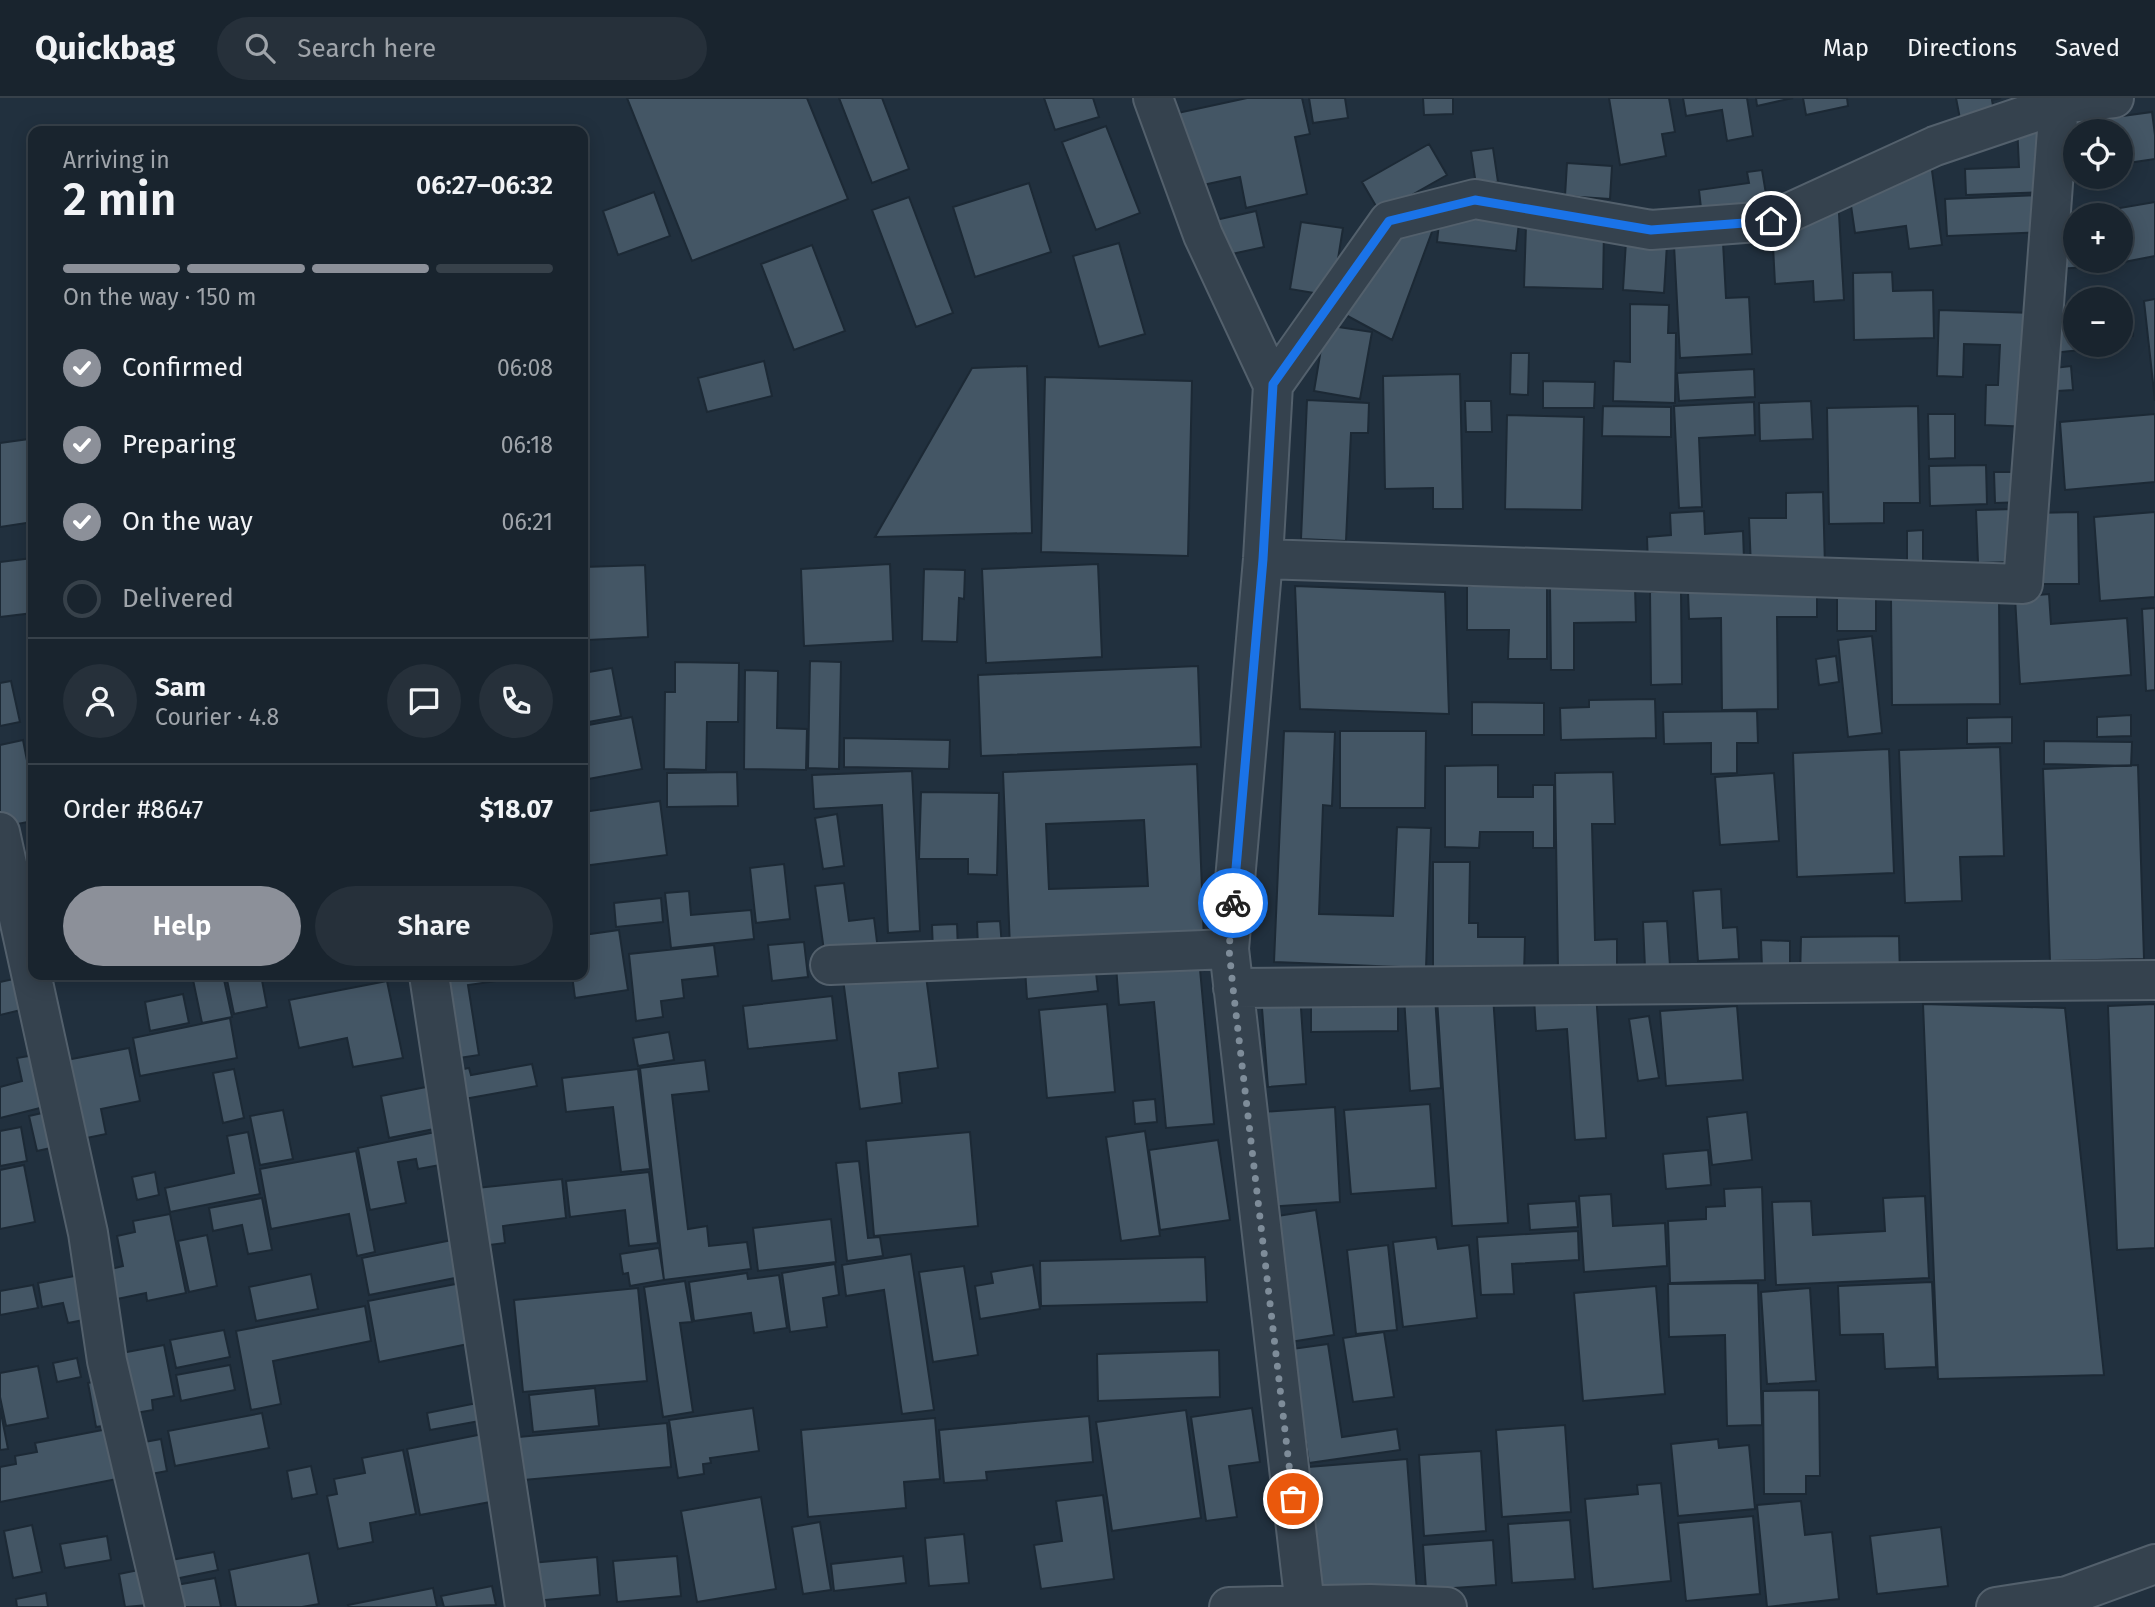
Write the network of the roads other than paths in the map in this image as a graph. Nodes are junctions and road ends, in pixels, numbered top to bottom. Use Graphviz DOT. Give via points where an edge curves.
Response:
graph roads {
  1 [pos="1153,98"];
  2 [pos="2114,98"];
  3 [pos="2059,104"];
  4 [pos="1273,384"];
  5 [pos="1263,559"];
  6 [pos="0,832"];
  7 [pos="1229,949"];
  8 [pos="28,960"];
  9 [pos="830,965"];
  10 [pos="2155,979"];
  11 [pos="32,980"];
  12 [pos="430,980"];
  13 [pos="1233,988"];
  14 [pos="2155,1564"];
  15 [pos="1306,1606"];
  16 [pos="1370,1606"];
  17 [pos="165,1607"];
  18 [pos="525,1607"];
  19 [pos="1229,1607"];
  20 [pos="1447,1607"];
  21 [pos="1996,1607"];
  1 -- 4 [label="street" via="1203,235"];
  2 -- 3 [label="street"];
  3 -- 4 [label="street" via="1935,146 1771,221 1651,230 1475,200 1389,221"];
  3 -- 5 [label="street" via="2023,584"];
  4 -- 5 [label="street"];
  5 -- 7 [label="street"];
  6 -- 8 [label="street"];
  7 -- 9 [label="street"];
  7 -- 13 [label="street"];
  10 -- 13 [label="street"];
  11 -- 17 [label="street" via="88,1233 107,1361"];
  12 -- 18 [label="street"];
  13 -- 15 [label="street"];
  14 -- 21 [label="street" via="2067,1595"];
  15 -- 16 [label="street"];
  15 -- 19 [label="street"];
  16 -- 20 [label="street"];
}
